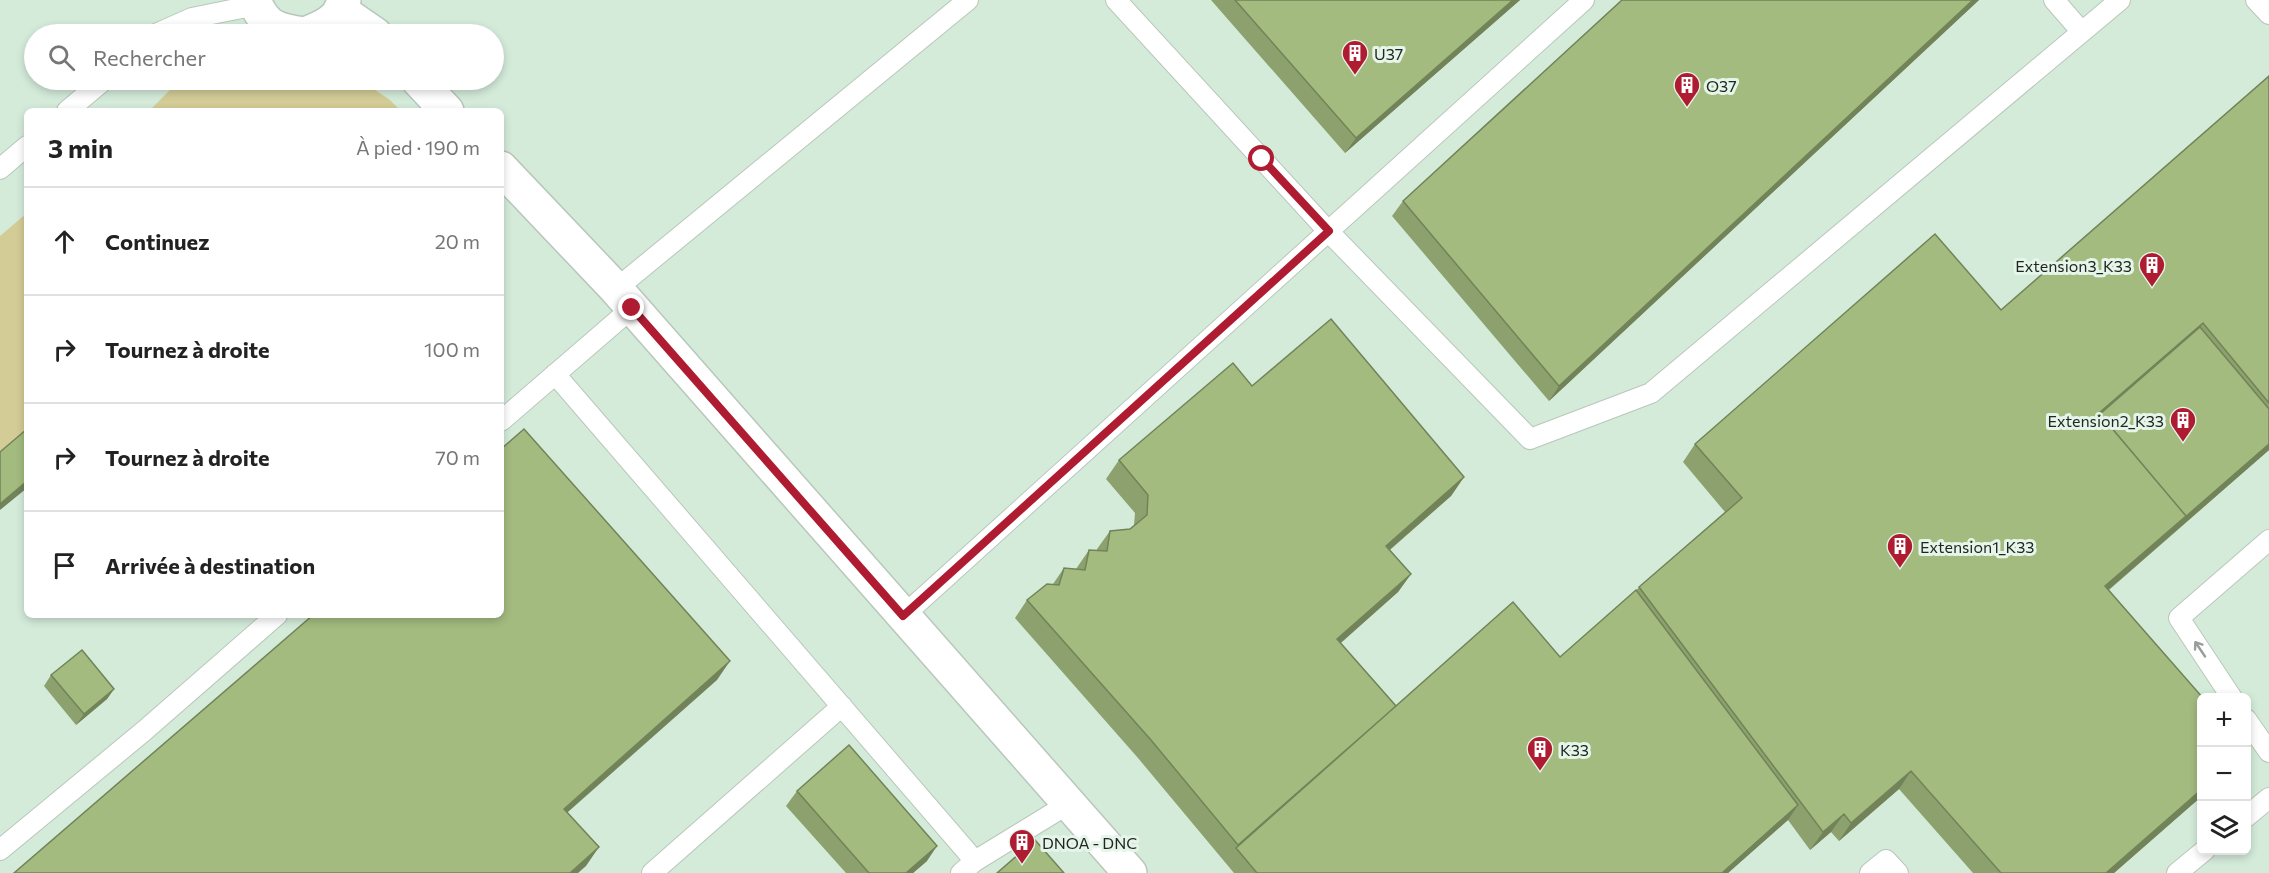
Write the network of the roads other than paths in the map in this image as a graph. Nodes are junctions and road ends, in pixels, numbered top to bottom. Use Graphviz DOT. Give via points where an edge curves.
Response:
graph roads {
  1 [pos="968,0"];
  2 [pos="1116,0"];
  3 [pos="1584,0"];
  4 [pos="2054,0"];
  5 [pos="2120,0"];
  6 [pos="2256,0"];
  7 [pos="255,2"];
  8 [pos="342,5"];
  9 [pos="2269,14"];
  10 [pos="178,24"];
  11 [pos="271,24"];
  12 [pos="329,24"];
  13 [pos="364,24"];
  14 [pos="2081,32"];
  15 [pos="92,90"];
  16 [pos="427,90"];
  17 [pos="71,108"];
  18 [pos="444,108"];
  19 [pos="24,149"];
  20 [pos="0,169"];
  21 [pos="504,171"];
  22 [pos="1329,231"];
  23 [pos="624,299"];
  24 [pos="555,374"];
  25 [pos="504,418"];
  26 [pos="2269,540"];
  27 [pos="903,616"];
  28 [pos="274,618"];
  29 [pos="2229,693"];
  30 [pos="842,706"];
  31 [pos="2251,725"];
  32 [pos="2269,752"];
  33 [pos="2269,798"];
  34 [pos="1068,804"];
  35 [pos="2251,814"];
  36 [pos="0,850"];
  37 [pos="2199,855"];
  38 [pos="968,867"];
  39 [pos="652,873"];
  40 [pos="1130,873"];
  41 [pos="1870,873"];
  42 [pos="1898,873"];
  43 [pos="2177,873"];
  1 -- 23 [label="lane"];
  2 -- 22 [label="lane"];
  3 -- 22 [label="lane"];
  4 -- 14 [label="lane"];
  5 -- 14 [label="lane"];
  6 -- 9 [label="lane"];
  7 -- 10 [label="lane"];
  7 -- 11 [label="street" via="260,16"];
  8 -- 12 [label="street"];
  8 -- 13 [label="street"];
  14 -- 22 [label="lane" via="1651,393 1530,439"];
  15 -- 17 [label="lane"];
  16 -- 18 [label="street"];
  19 -- 20 [label="lane"];
  21 -- 23 [label="street"];
  22 -- 27 [label="lane"];
  23 -- 24 [label="lane"];
  23 -- 27 [label="street"];
  24 -- 25 [label="lane"];
  24 -- 30 [label="lane"];
  29 -- 26 [label="lane, one-way" via="2179,618"];
  27 -- 34 [label="street"];
  28 -- 36 [label="lane"];
  30 -- 38 [label="lane"];
  30 -- 39 [label="lane"];
  31 -- 32 [label="lane"];
  33 -- 35 [label="lane"];
  34 -- 38 [label="lane"];
  34 -- 40 [label="street"];
  37 -- 43 [label="lane"];
  41 -- 42 [label="lane" via="1886,860"];
}
